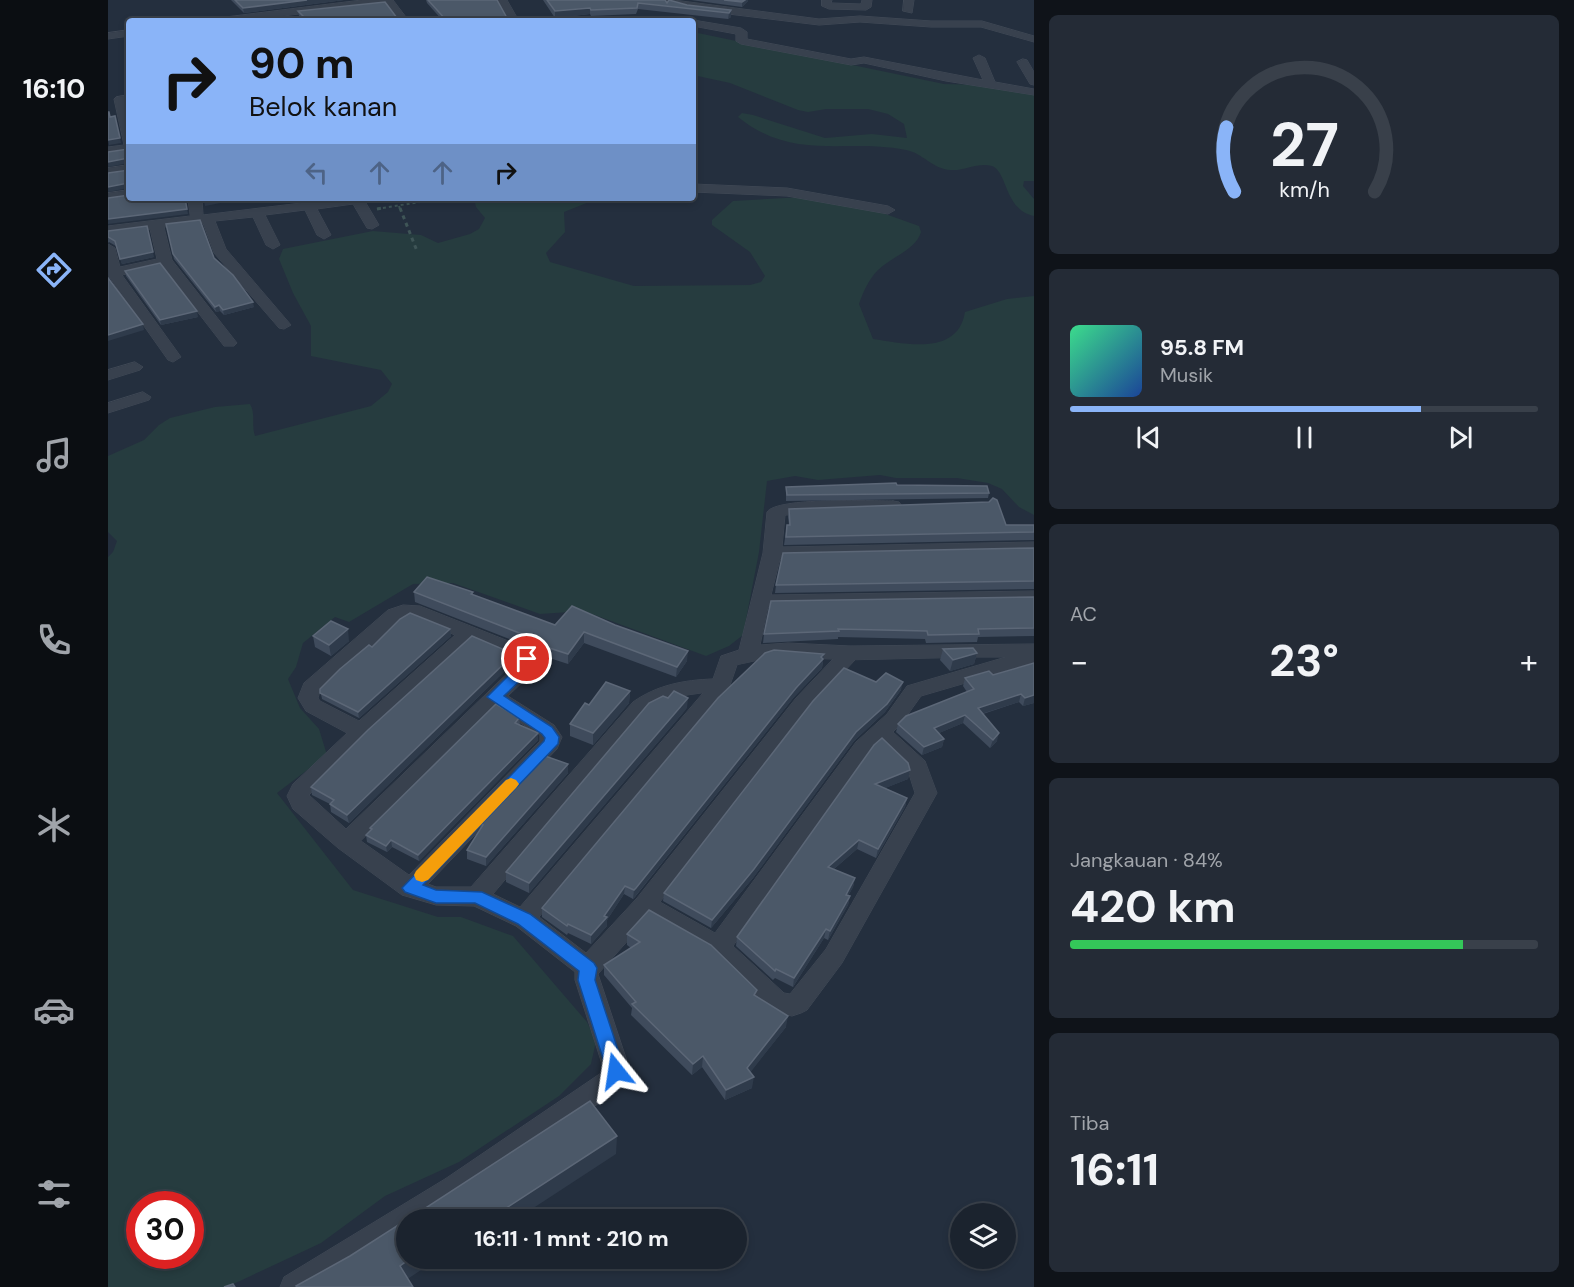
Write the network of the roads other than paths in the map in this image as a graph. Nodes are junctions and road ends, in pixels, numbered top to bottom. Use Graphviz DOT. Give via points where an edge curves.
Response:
graph roads {
  1 [pos="387,0"];
  2 [pos="502,0"];
  3 [pos="661,0"];
  4 [pos="827,0"];
  5 [pos="867,0"];
  6 [pos="256,3"];
  7 [pos="320,3"];
  8 [pos="687,6"];
  9 [pos="268,14"];
  10 [pos="245,18"];
  11 [pos="402,18"];
  12 [pos="512,18"];
  13 [pos="688,18"];
  14 [pos="696,23"];
  15 [pos="126,33"];
  16 [pos="108,36"];
  17 [pos="1034,39"];
  18 [pos="979,58"];
  19 [pos="1023,62"];
  20 [pos="1034,82"];
  21 [pos="991,85"];
  22 [pos="1034,92"];
  23 [pos="126,98"];
  24 [pos="121,112"];
  25 [pos="108,114"];
  26 [pos="126,140"];
  27 [pos="126,147"];
  28 [pos="108,151"];
  29 [pos="126,169"];
  30 [pos="108,172"];
  31 [pos="696,188"];
  32 [pos="126,194"];
  33 [pos="108,197"];
  34 [pos="309,201"];
  35 [pos="359,203"];
  36 [pos="255,205"];
  37 [pos="888,210"];
  38 [pos="200,212"];
  39 [pos="108,223"];
  40 [pos="156,224"];
  41 [pos="372,225"];
  42 [pos="108,230"];
  43 [pos="324,234"];
  44 [pos="273,244"];
  45 [pos="108,248"];
  46 [pos="165,261"];
  47 [pos="111,274"];
  48 [pos="284,325"];
  49 [pos="230,343"];
  50 [pos="173,357"];
  51 [pos="109,365"];
  52 [pos="135,367"];
  53 [pos="143,397"];
  54 [pos="108,408"];
  55 [pos="912,506"];
  56 [pos="1034,549"];
  57 [pos="772,553"];
  58 [pos="1034,597"];
  59 [pos="762,601"];
  60 [pos="470,632"];
  61 [pos="748,652"];
  62 [pos="1034,653"];
  63 [pos="850,654"];
  64 [pos="721,686"];
  65 [pos="494,697"];
  66 [pos="361,731"];
  67 [pos="880,732"];
  68 [pos="346,842"];
  69 [pos="410,888"];
  70 [pos="477,897"];
  71 [pos="645,905"];
  72 [pos="524,919"];
  73 [pos="719,947"];
  74 [pos="588,968"];
  75 [pos="294,1287"];
  1 -- 7 [label="street"];
  1 -- 11 [label="street"];
  2 -- 12 [label="street"];
  3 -- 8 [label="street"];
  4 -- 5 [label="street" via="829,6 858,9 866,8"];
  6 -- 9 [label="street"];
  7 -- 9 [label="street"];
  8 -- 13 [label="street"];
  8 -- 17 [label="street" via="819,22 860,19 982,24"];
  9 -- 10 [label="street"];
  14 -- 21 [label="street" via="737,30 742,32 741,41 758,46 851,62 864,60"];
  15 -- 16 [label="street"];
  18 -- 21 [label="street"];
  19 -- 20 [label="street"];
  21 -- 22 [label="street"];
  23 -- 24 [label="street" via="120,99"];
  24 -- 25 [label="street"];
  24 -- 26 [label="street" via="121,131"];
  27 -- 28 [label="street"];
  29 -- 30 [label="street"];
  31 -- 37 [label="street" via="787,192"];
  32 -- 33 [label="street"];
  34 -- 35 [label="street"];
  34 -- 36 [label="street"];
  34 -- 43 [label="street"];
  35 -- 41 [label="street"];
  36 -- 38 [label="street"];
  36 -- 44 [label="street"];
  38 -- 39 [label="street"];
  38 -- 40 [label="street"];
  38 -- 48 [label="street" via="219,250"];
  40 -- 42 [label="street"];
  40 -- 46 [label="street"];
  45 -- 47 [label="street"];
  46 -- 47 [label="street"];
  46 -- 49 [label="street"];
  47 -- 50 [label="street"];
  51 -- 52 [label="street"];
  53 -- 54 [label="street"];
  55 -- 57 [label="street" via="779,510"];
  56 -- 57 [label="street"];
  57 -- 59 [label="street"];
  58 -- 59 [label="street"];
  59 -- 61 [label="street"];
  60 -- 65 [label="street" via="527,659 526,667"];
  60 -- 66 [label="street"];
  60 -- 66 [label="street" via="413,610 403,610 311,688 308,698 313,706"];
  61 -- 63 [label="street"];
  61 -- 64 [label="street" via="728,661"];
  62 -- 63 [label="street" via="976,650"];
  62 -- 67 [label="street" via="914,691"];
  63 -- 71 [label="street" via="803,703"];
  64 -- 70 [label="street" via="684,686 640,706"];
  64 -- 72 [label="street"];
  65 -- 68 [label="street"];
  65 -- 69 [label="street" via="547,730 552,737 550,744"];
  66 -- 68 [label="street" via="298,796"];
  67 -- 73 [label="street" via="863,747"];
  67 -- 73 [label="street" via="917,767 926,793 834,956 798,1002 786,1005 778,1003"];
  68 -- 69 [label="street"];
  69 -- 70 [label="street" via="436,896"];
  70 -- 72 [label="street"];
  71 -- 73 [label="street"];
  71 -- 74 [label="street"];
  72 -- 74 [label="street"];
  74 -- 75 [label="street" via="587,980 615,1064 613,1079 455,1188"];
}
